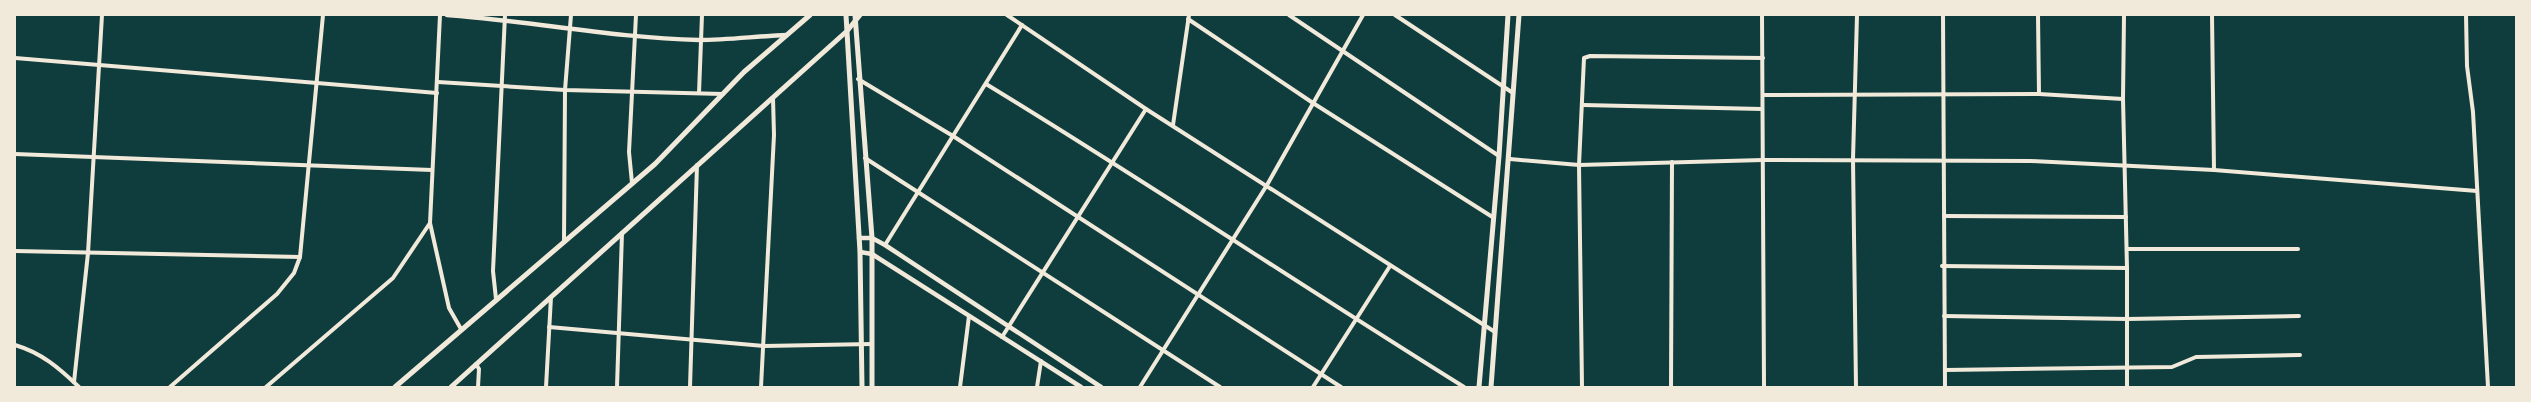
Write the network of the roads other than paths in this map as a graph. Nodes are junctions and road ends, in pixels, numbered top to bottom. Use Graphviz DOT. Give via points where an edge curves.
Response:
graph roads {
  1 [pos="102,15"];
  2 [pos="323,15"];
  3 [pos="440,15"];
  4 [pos="447,15"];
  5 [pos="571,15"];
  6 [pos="636,15"];
  7 [pos="702,15"];
  8 [pos="810,15"];
  9 [pos="846,15"];
  10 [pos="860,15"];
  11 [pos="1007,15"];
  12 [pos="1289,15"];
  13 [pos="1363,15"];
  14 [pos="1395,15"];
  15 [pos="1508,15"];
  16 [pos="1519,15"];
  17 [pos="1762,15"];
  18 [pos="1857,15"];
  19 [pos="1943,15"];
  20 [pos="2038,15"];
  21 [pos="2124,15"];
  22 [pos="2212,15"];
  23 [pos="2466,15"];
  24 [pos="505,17"];
  25 [pos="1189,17"];
  26 [pos="855,18"];
  27 [pos="1022,25"];
  28 [pos="570,30"];
  29 [pos="847,31"];
  30 [pos="787,34"];
  31 [pos="636,36"];
  32 [pos="700,40"];
  33 [pos="1343,50"];
  34 [pos="15,58"];
  35 [pos="1763,58"];
  36 [pos="98,66"];
  37 [pos="858,78"];
  38 [pos="438,82"];
  39 [pos="315,83"];
  40 [pos="986,84"];
  41 [pos="500,86"];
  42 [pos="1503,86"];
  43 [pos="565,90"];
  44 [pos="631,90"];
  45 [pos="437,93"];
  46 [pos="699,93"];
  47 [pos="1513,93"];
  48 [pos="724,94"];
  49 [pos="2039,94"];
  50 [pos="1763,95"];
  51 [pos="1944,95"];
  52 [pos="1854,96"];
  53 [pos="773,98"];
  54 [pos="2123,98"];
  55 [pos="1313,103"];
  56 [pos="1583,105"];
  57 [pos="1146,109"];
  58 [pos="1762,109"];
  59 [pos="1173,125"];
  60 [pos="953,136"];
  61 [pos="15,154"];
  62 [pos="92,156"];
  63 [pos="1499,156"];
  64 [pos="865,158"];
  65 [pos="1510,159"];
  66 [pos="1854,159"];
  67 [pos="1762,160"];
  68 [pos="1944,160"];
  69 [pos="1113,161"];
  70 [pos="1672,162"];
  71 [pos="697,165"];
  72 [pos="1579,165"];
  73 [pos="309,166"];
  74 [pos="2125,166"];
  75 [pos="432,170"];
  76 [pos="2214,170"];
  77 [pos="632,184"];
  78 [pos="1267,185"];
  79 [pos="2477,191"];
  80 [pos="918,193"];
  81 [pos="1078,216"];
  82 [pos="1944,216"];
  83 [pos="2126,217"];
  84 [pos="1494,218"];
  85 [pos="430,224"];
  86 [pos="622,233"];
  87 [pos="859,238"];
  88 [pos="872,238"];
  89 [pos="1233,239"];
  90 [pos="564,242"];
  91 [pos="886,245"];
  92 [pos="2298,248"];
  93 [pos="2127,249"];
  94 [pos="15,251"];
  95 [pos="860,252"];
  96 [pos="88,253"];
  97 [pos="872,254"];
  98 [pos="300,257"];
  99 [pos="1390,266"];
  100 [pos="1942,266"];
  101 [pos="2127,268"];
  102 [pos="1043,272"];
  103 [pos="1198,294"];
  104 [pos="551,296"];
  105 [pos="496,299"];
  106 [pos="969,316"];
  107 [pos="1944,316"];
  108 [pos="2299,316"];
  109 [pos="2126,319"];
  110 [pos="1356,320"];
  111 [pos="1484,326"];
  112 [pos="1008,327"];
  113 [pos="549,328"];
  114 [pos="461,329"];
  115 [pos="1495,332"];
  116 [pos="620,335"];
  117 [pos="1002,337"];
  118 [pos="693,340"];
  119 [pos="862,344"];
  120 [pos="872,344"];
  121 [pos="15,345"];
  122 [pos="764,346"];
  123 [pos="1162,352"];
  124 [pos="2300,355"];
  125 [pos="1041,362"];
  126 [pos="476,364"];
  127 [pos="2126,369"];
  128 [pos="1944,370"];
  129 [pos="1321,375"];
  130 [pos="74,382"];
  131 [pos="268,386"];
  132 [pos="79,387"];
  133 [pos="170,387"];
  134 [pos="395,387"];
  135 [pos="451,387"];
  136 [pos="478,387"];
  137 [pos="546,387"];
  138 [pos="617,387"];
  139 [pos="690,387"];
  140 [pos="761,387"];
  141 [pos="862,387"];
  142 [pos="872,387"];
  143 [pos="960,387"];
  144 [pos="1038,387"];
  145 [pos="1081,387"];
  146 [pos="1101,387"];
  147 [pos="1140,387"];
  148 [pos="1220,387"];
  149 [pos="1313,387"];
  150 [pos="1340,387"];
  151 [pos="1464,387"];
  152 [pos="1480,387"];
  153 [pos="1491,387"];
  154 [pos="1582,387"];
  155 [pos="1671,387"];
  156 [pos="1764,387"];
  157 [pos="1856,387"];
  158 [pos="1945,387"];
  159 [pos="2127,387"];
  160 [pos="2488,387"];
  1 -- 36 [label="street"];
  2 -- 39 [label="street"];
  3 -- 38 [label="street"];
  4 -- 24 [label="street"];
  5 -- 28 [label="street"];
  6 -- 31 [label="street"];
  7 -- 32 [label="street"];
  8 -- 30 [label="main road"];
  9 -- 29 [label="main road"];
  10 -- 26 [label="main road"];
  11 -- 27 [label="street"];
  12 -- 33 [label="street"];
  13 -- 33 [label="street"];
  14 -- 42 [label="street"];
  15 -- 42 [label="main road"];
  16 -- 47 [label="main road"];
  17 -- 35 [label="street"];
  18 -- 52 [label="street"];
  19 -- 51 [label="street"];
  20 -- 49 [label="street"];
  21 -- 54 [label="street"];
  22 -- 76 [label="street"];
  23 -- 79 [label="street"];
  24 -- 28 [label="street"];
  24 -- 41 [label="street"];
  25 -- 55 [label="street"];
  25 -- 59 [label="street"];
  26 -- 29 [label="main road"];
  26 -- 37 [label="main road"];
  27 -- 40 [label="street"];
  27 -- 57 [label="street"];
  28 -- 31 [label="street"];
  28 -- 43 [label="street"];
  29 -- 53 [label="main road"];
  29 -- 87 [label="main road"];
  30 -- 32 [label="street"];
  30 -- 48 [label="main road"];
  31 -- 32 [label="street"];
  31 -- 44 [label="street"];
  32 -- 46 [label="street"];
  33 -- 55 [label="street"];
  33 -- 63 [label="street"];
  34 -- 36 [label="street"];
  35 -- 50 [label="street"];
  35 -- 56 [label="street" via="1590,56 1584,58 1583,63"];
  36 -- 39 [label="street"];
  36 -- 62 [label="street"];
  37 -- 60 [label="street"];
  37 -- 64 [label="main road"];
  38 -- 41 [label="street"];
  38 -- 45 [label="street"];
  39 -- 45 [label="street"];
  39 -- 73 [label="street"];
  40 -- 60 [label="street"];
  40 -- 69 [label="street"];
  41 -- 43 [label="street"];
  41 -- 105 [label="street" via="493,271"];
  42 -- 47 [label="street"];
  42 -- 63 [label="main road"];
  43 -- 44 [label="street"];
  43 -- 90 [label="street"];
  44 -- 46 [label="street"];
  44 -- 77 [label="street" via="629,152"];
  45 -- 75 [label="street"];
  46 -- 48 [label="street"];
  47 -- 65 [label="main road"];
  48 -- 77 [label="main road"];
  49 -- 51 [label="street"];
  49 -- 54 [label="street"];
  50 -- 52 [label="street"];
  50 -- 58 [label="street"];
  51 -- 52 [label="street"];
  51 -- 68 [label="street"];
  52 -- 66 [label="street"];
  53 -- 71 [label="main road"];
  53 -- 122 [label="street"];
  54 -- 74 [label="street"];
  55 -- 78 [label="street"];
  55 -- 84 [label="street"];
  56 -- 58 [label="street"];
  56 -- 72 [label="street"];
  57 -- 59 [label="street"];
  57 -- 69 [label="street"];
  58 -- 67 [label="street"];
  59 -- 78 [label="street"];
  60 -- 80 [label="street"];
  60 -- 81 [label="street"];
  61 -- 62 [label="street"];
  62 -- 73 [label="street"];
  62 -- 96 [label="street"];
  63 -- 84 [label="main road"];
  64 -- 80 [label="street"];
  64 -- 88 [label="main road"];
  65 -- 72 [label="street"];
  65 -- 115 [label="main road"];
  66 -- 67 [label="street"];
  66 -- 68 [label="street"];
  66 -- 157 [label="street"];
  67 -- 70 [label="street"];
  67 -- 156 [label="street"];
  68 -- 74 [label="street"];
  68 -- 82 [label="street"];
  69 -- 81 [label="street"];
  69 -- 89 [label="street"];
  70 -- 72 [label="street"];
  70 -- 155 [label="street"];
  71 -- 86 [label="main road"];
  71 -- 118 [label="street"];
  72 -- 154 [label="street"];
  73 -- 75 [label="street"];
  73 -- 98 [label="street"];
  74 -- 76 [label="street"];
  74 -- 83 [label="street"];
  75 -- 85 [label="street"];
  76 -- 79 [label="street"];
  77 -- 90 [label="main road"];
  78 -- 89 [label="street"];
  78 -- 99 [label="street"];
  79 -- 160 [label="street"];
  80 -- 91 [label="street"];
  80 -- 102 [label="street"];
  81 -- 102 [label="street"];
  81 -- 103 [label="street"];
  82 -- 83 [label="street"];
  82 -- 100 [label="street"];
  83 -- 93 [label="street"];
  84 -- 111 [label="main road"];
  85 -- 114 [label="street" via="449,308"];
  85 -- 131 [label="street" via="393,278"];
  86 -- 104 [label="main road"];
  86 -- 116 [label="street"];
  87 -- 88 [label="street"];
  87 -- 95 [label="main road"];
  88 -- 91 [label="street"];
  88 -- 97 [label="main road"];
  89 -- 103 [label="street"];
  89 -- 110 [label="street"];
  90 -- 105 [label="main road"];
  91 -- 112 [label="street"];
  92 -- 93 [label="street"];
  93 -- 101 [label="street"];
  94 -- 96 [label="street"];
  95 -- 97 [label="street"];
  95 -- 119 [label="main road"];
  96 -- 98 [label="street"];
  96 -- 130 [label="street"];
  97 -- 106 [label="street"];
  97 -- 120 [label="main road"];
  98 -- 133 [label="street" via="294,273 277,294"];
  99 -- 110 [label="street"];
  99 -- 111 [label="street"];
  100 -- 101 [label="street"];
  100 -- 107 [label="street"];
  101 -- 109 [label="street"];
  102 -- 112 [label="street"];
  102 -- 123 [label="street"];
  103 -- 123 [label="street"];
  103 -- 129 [label="street"];
  104 -- 113 [label="street"];
  104 -- 126 [label="main road"];
  105 -- 114 [label="main road"];
  106 -- 117 [label="street"];
  106 -- 143 [label="street"];
  107 -- 109 [label="street"];
  107 -- 128 [label="street"];
  108 -- 109 [label="street"];
  109 -- 127 [label="street"];
  110 -- 129 [label="street"];
  110 -- 151 [label="street"];
  111 -- 115 [label="street"];
  111 -- 152 [label="main road"];
  112 -- 117 [label="street"];
  112 -- 146 [label="street"];
  113 -- 116 [label="street"];
  113 -- 137 [label="street"];
  114 -- 134 [label="main road"];
  115 -- 153 [label="main road"];
  116 -- 118 [label="street"];
  116 -- 138 [label="street"];
  117 -- 125 [label="street"];
  118 -- 122 [label="street"];
  118 -- 139 [label="street"];
  119 -- 120 [label="street"];
  119 -- 122 [label="street"];
  119 -- 141 [label="main road"];
  120 -- 142 [label="main road"];
  121 -- 130 [label="street" via="41,354"];
  122 -- 140 [label="street"];
  123 -- 147 [label="street"];
  123 -- 148 [label="street"];
  124 -- 127 [label="street" via="2196,357 2172,367"];
  125 -- 144 [label="street"];
  125 -- 145 [label="street"];
  126 -- 135 [label="main road"];
  126 -- 136 [label="street"];
  127 -- 128 [label="street"];
  127 -- 159 [label="street"];
  128 -- 158 [label="street"];
  129 -- 149 [label="street"];
  129 -- 150 [label="street"];
  130 -- 132 [label="street"];
}
